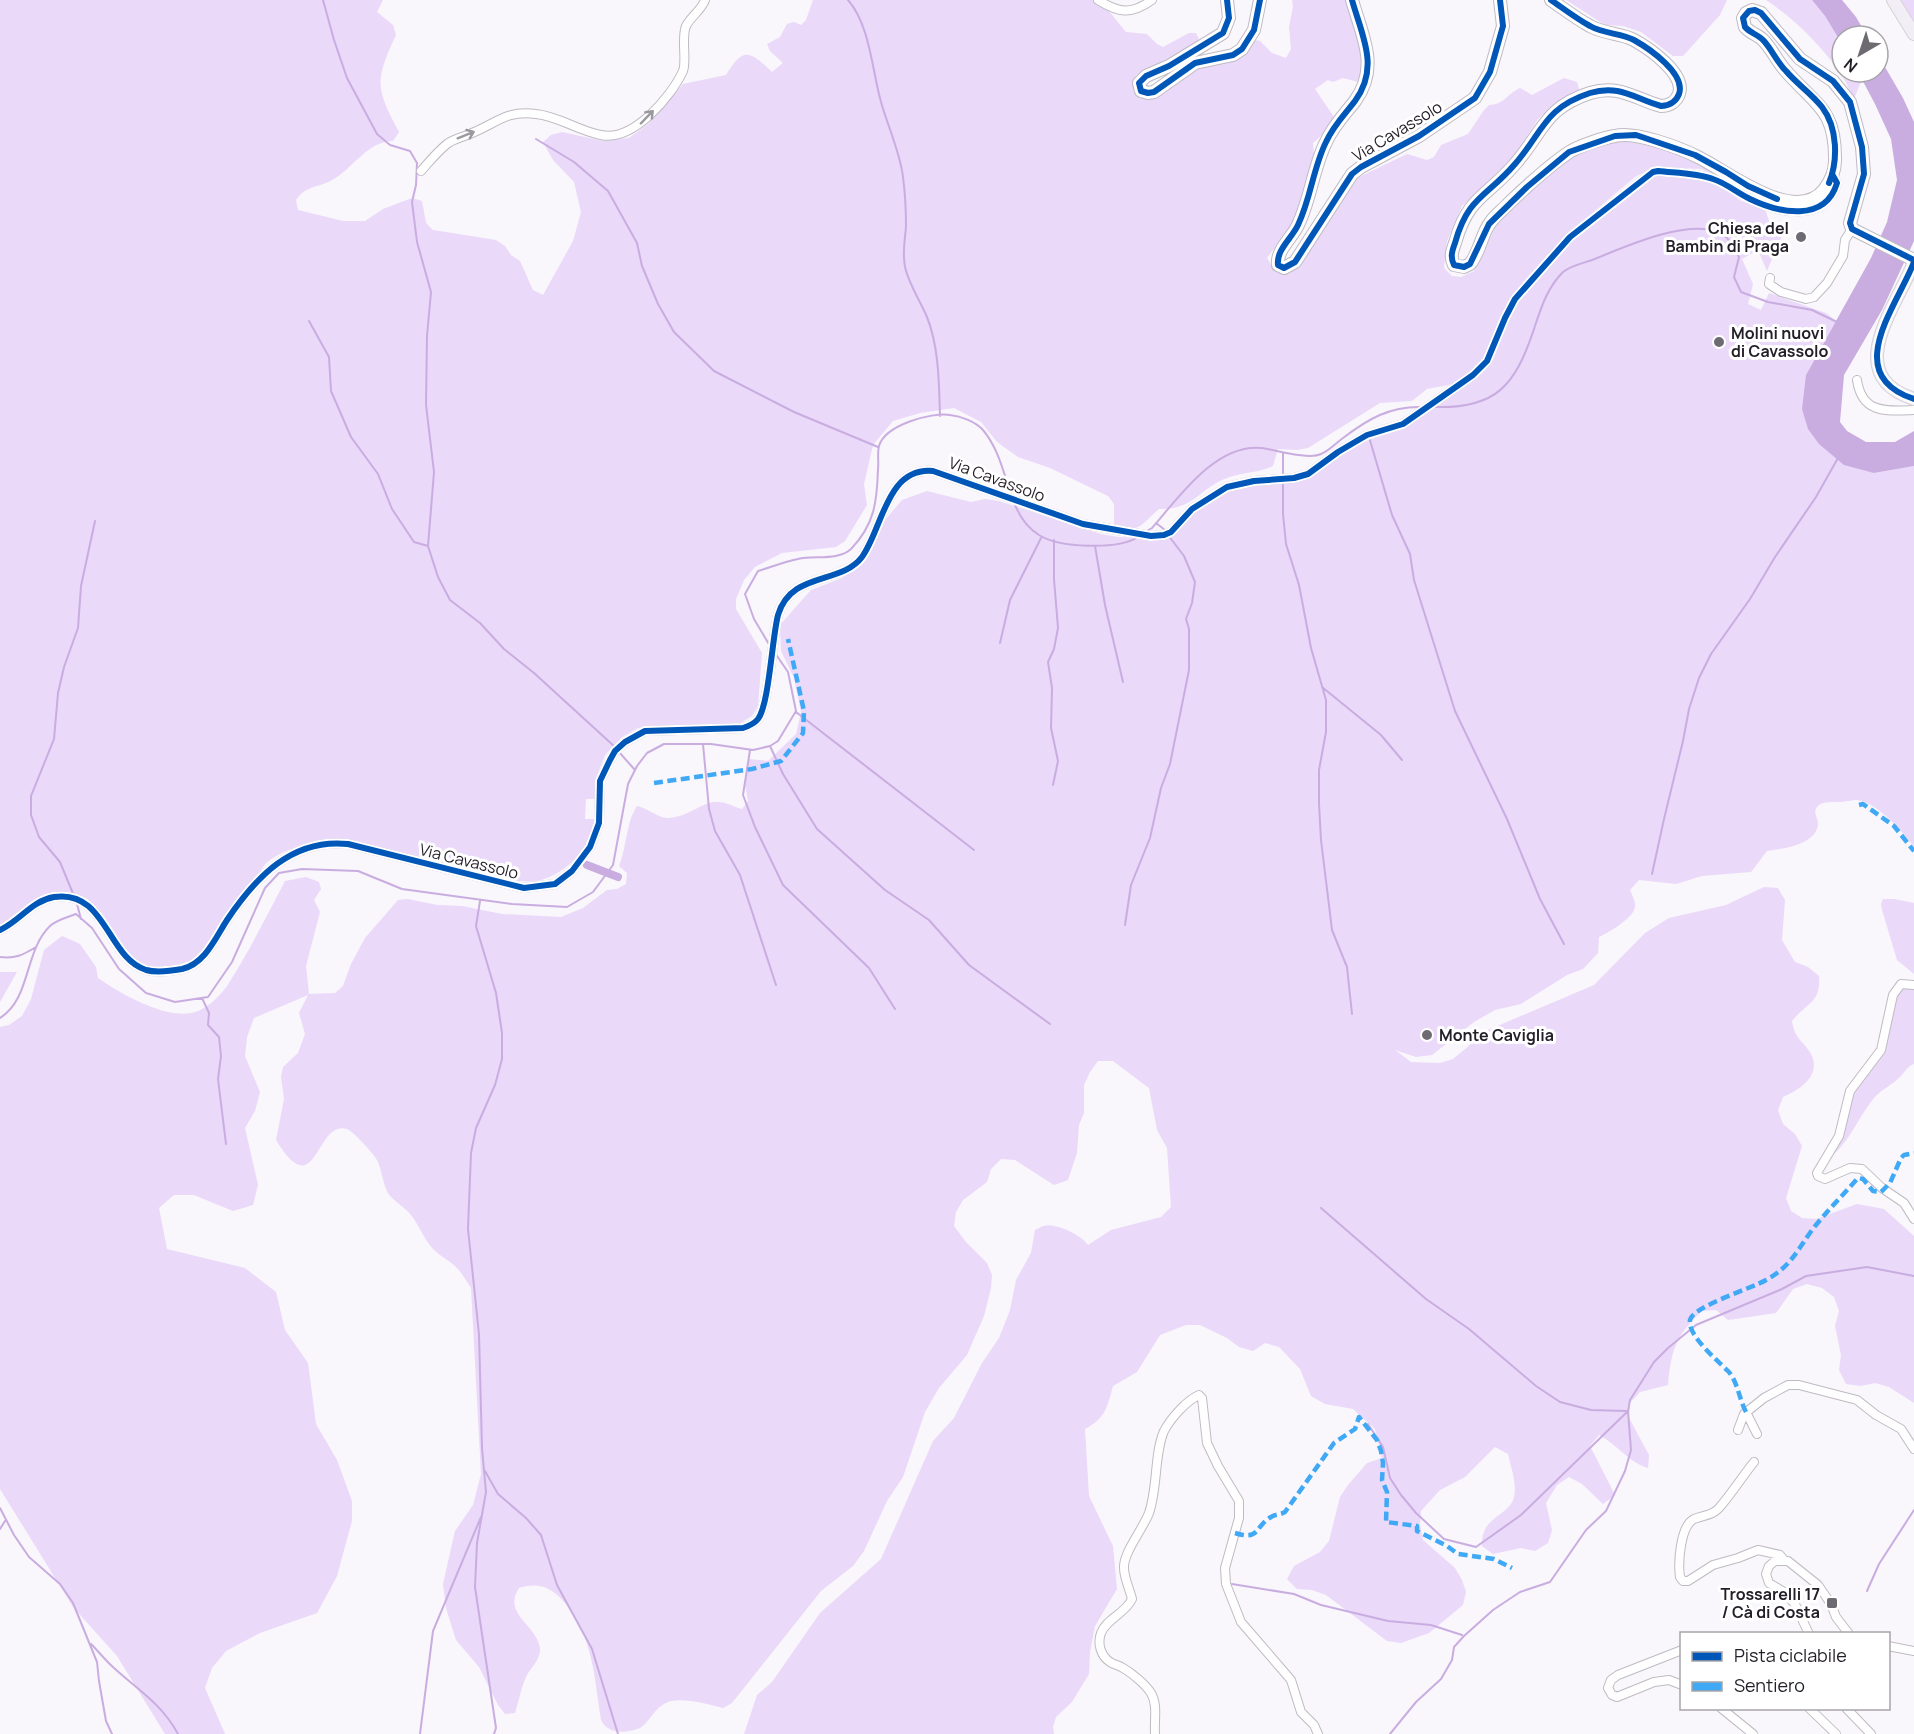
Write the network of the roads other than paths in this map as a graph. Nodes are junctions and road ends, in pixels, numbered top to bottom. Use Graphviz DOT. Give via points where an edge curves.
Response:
graph roads {
  1 [pos="705,0"];
  2 [pos="1098,0"];
  3 [pos="1152,0"];
  4 [pos="1227,0"];
  5 [pos="1260,0"];
  6 [pos="1352,0"];
  7 [pos="1500,0"];
  8 [pos="1551,0"];
  9 [pos="1893,0"];
  10 [pos="1914,34"];
  11 [pos="421,171"];
  12 [pos="1832,174"];
  13 [pos="1854,230"];
  14 [pos="1912,260"];
  15 [pos="1770,278"];
  16 [pos="1857,380"];
  17 [pos="1914,399"];
  18 [pos="1914,410"];
  19 [pos="0,930"];
  20 [pos="1914,985"];
  21 [pos="1914,1219"];
  22 [pos="1746,1412"];
  23 [pos="1738,1430"];
  24 [pos="1757,1434"];
  25 [pos="1914,1449"];
  26 [pos="1754,1462"];
  27 [pos="1784,1560"];
  28 [pos="1808,1632"];
  29 [pos="1848,1632"];
  30 [pos="1890,1646"];
  31 [pos="1680,1651"];
  32 [pos="1914,1651"];
  33 [pos="1680,1684"];
  34 [pos="1723,1710"];
  35 [pos="1811,1710"];
  36 [pos="1848,1710"];
  37 [pos="1155,1734"];
  38 [pos="1318,1734"];
  39 [pos="1753,1734"];
  40 [pos="1836,1734"];
  41 [pos="1871,1734"];
  11 -- 1 [label="street, one-way" via="449,142 513,114 537,114 602,135 626,133 643,122 684,69 686,27"];
  2 -- 3 [label="street" via="1120,11 1142,7"];
  4 -- 5 [label="main road" via="1228,18 1223,33 1146,76 1139,83 1142,91 1154,92 1195,63 1233,55 1242,49 1254,30"];
  6 -- 7 [label="main road, Via Cavassolo" via="1368,57 1367,81 1325,144 1303,216 1279,252 1278,265 1284,268 1295,262 1352,174 1419,136 1479,94 1490,72 1503,26"];
  8 -- 12 [label="main road" via="1590,26 1633,39 1647,48 1676,74 1680,88 1677,98 1661,106 1619,90 1608,90 1591,93 1558,109 1512,167 1468,210 1452,253 1454,265 1468,265 1492,219 1569,152 1615,136 1636,135 1695,155 1762,194 1791,202 1815,198 1828,185"];
  9 -- 10 [label="main road"];
  12 -- 13 [label="main road" via="1835,151 1827,114 1785,70 1764,41 1745,27 1743,18 1749,11 1761,12 1800,59 1833,81 1850,102 1862,147 1864,174 1850,223"];
  12 -- 19 [label="street, Via Cavassolo" via="1837,183 1830,197 1818,208 1800,212 1751,200 1712,178 1653,172 1570,237 1515,299 1483,368 1403,424 1367,435 1308,474 1227,487 1185,514 1171,532 1159,537 1083,524 933,471 925,470 906,479 893,491 860,559 805,584 783,603 758,719 751,725 732,729 645,731 625,742 615,751 600,782 601,810 596,835 572,871 555,884 524,888 334,843 275,863 228,918 209,948 192,965 183,968 157,972 138,967 127,958 93,910 72,898 42,901"];
  13 -- 14 [label="main road"];
  13 -- 15 [label="street" via="1845,240 1843,256 1827,283 1814,297 1806,299 1781,292 1769,284"];
  14 -- 17 [label="main road" via="1881,333 1877,356 1880,373 1888,386"];
  16 -- 18 [label="street" via="1865,402 1875,408"];
  20 -- 21 [label="street" via="1901,984 1893,995 1881,1050 1850,1091 1839,1136 1817,1173 1825,1179 1850,1168 1862,1169 1904,1203"];
  22 -- 23 [label="street"];
  22 -- 24 [label="street"];
  22 -- 25 [label="street" via="1777,1390 1803,1385 1857,1400 1901,1429"];
  26 -- 27 [label="street" via="1719,1508 1695,1518 1686,1527 1680,1577 1684,1581 1694,1578 1713,1565 1758,1550 1780,1555"];
  27 -- 28 [label="street" via="1771,1563 1767,1578 1795,1604"];
  27 -- 29 [label="street" via="1818,1586"];
  30 -- 32 [label="street"];
  31 -- 33 [label="street" via="1618,1675 1608,1688 1617,1697 1654,1682 1669,1680"];
  34 -- 39 [label="street"];
  35 -- 40 [label="street"];
  36 -- 41 [label="street"];
  37 -- 38 [label="street" via="1156,1705 1152,1694 1124,1668 1111,1663 1099,1645 1101,1632 1129,1607 1132,1599 1125,1559 1148,1515 1156,1489 1164,1432 1176,1415 1201,1395 1206,1443 1239,1501 1225,1568 1226,1584 1241,1622 1291,1680 1301,1712"];
}
